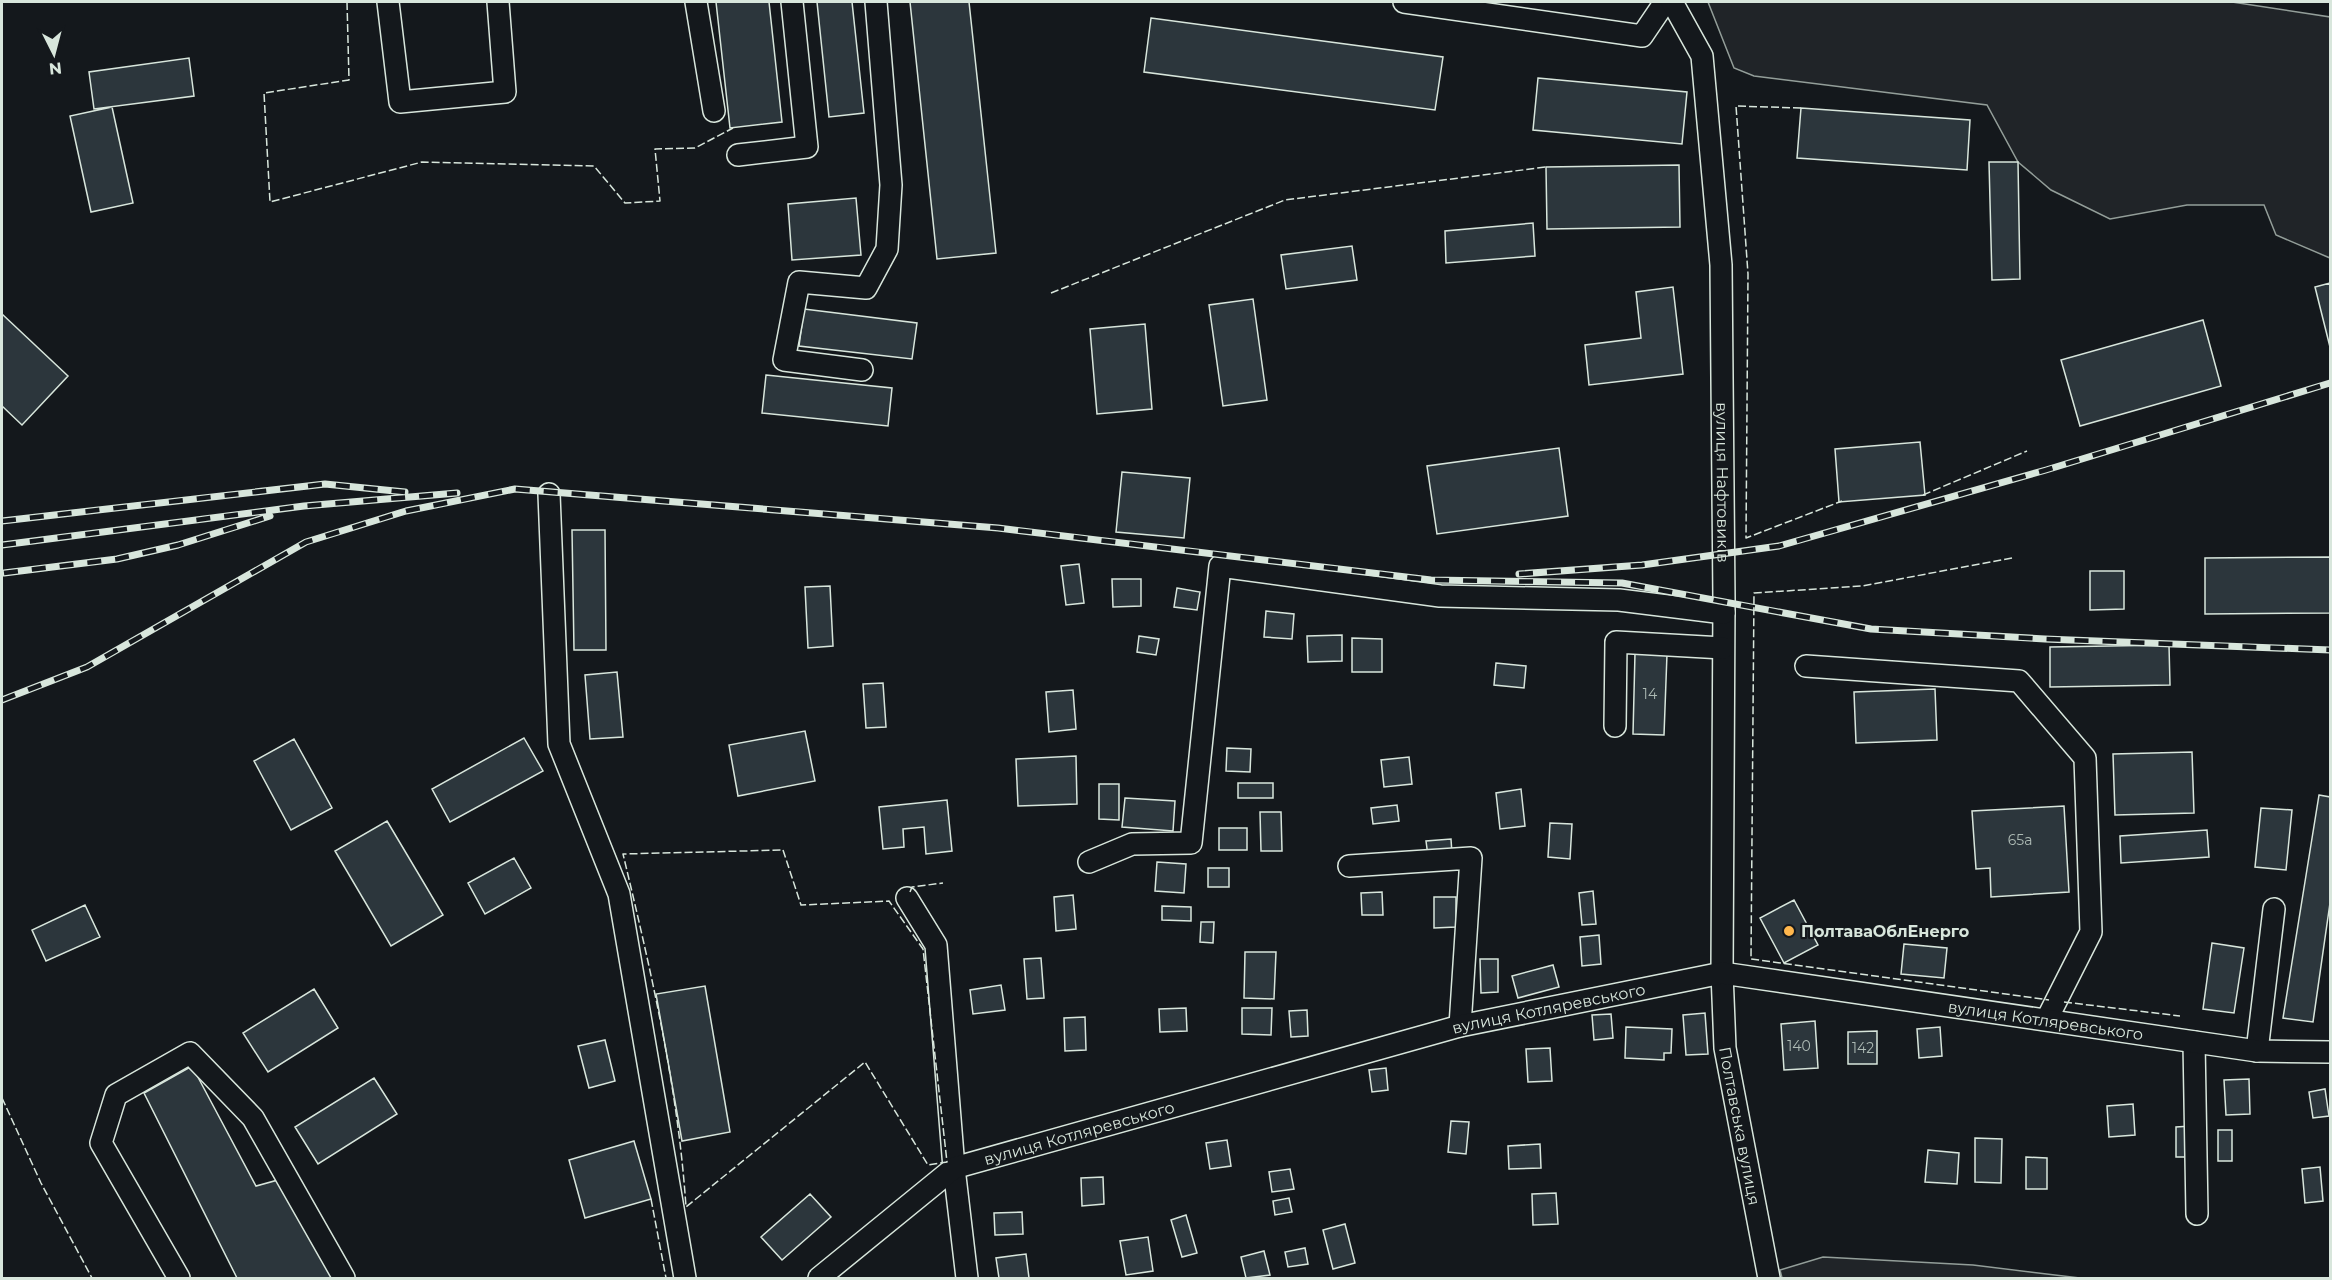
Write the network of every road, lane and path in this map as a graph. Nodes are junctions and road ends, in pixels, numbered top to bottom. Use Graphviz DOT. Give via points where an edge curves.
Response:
graph roads {
  1 [pos="388,2"];
  2 [pos="498,2"];
  3 [pos="696,2"];
  4 [pos="792,2"];
  5 [pos="876,2"];
  6 [pos="1404,2"];
  7 [pos="1665,2"];
  8 [pos="1672,2"];
  9 [pos="714,111"];
  10 [pos="738,155"];
  11 [pos="862,370"];
  12 [pos="549,494"];
  13 [pos="1724,613"];
  14 [pos="1723,648"];
  15 [pos="1806,666"];
  16 [pos="1614,726"];
  17 [pos="1089,862"];
  18 [pos="1349,866"];
  19 [pos="907,898"];
  20 [pos="2274,909"];
  21 [pos="1722,973"];
  22 [pos="2047,1019"];
  23 [pos="1460,1026"];
  24 [pos="2194,1042"];
  25 [pos="2257,1051"];
  26 [pos="2331,1052"];
  27 [pos="954,1168"];
  28 [pos="2197,1214"];
  29 [pos="179,1278"];
  30 [pos="344,1278"];
  31 [pos="685,1278"];
  32 [pos="819,1278"];
  33 [pos="967,1278"];
  34 [pos="1769,1278"];
  1 -- 2 [label="street" via="400,102 505,92"];
  3 -- 9 [label="street"];
  4 -- 10 [label="street" via="807,147"];
  5 -- 11 [label="street" via="891,185 887,249 866,288 799,282 784,360"];
  6 -- 7 [label="street" via="1642,36"];
  8 -- 13 [label="street, вулиця Нафтовиків" via="1702,56 1721,265"];
  12 -- 31 [label="street" via="559,744 619,894"];
  13 -- 14 [label="street, вулиця Нафтовиків"];
  13 -- 17 [label="street" via="1619,600 1440,596 1220,566 1191,843 1132,844"];
  14 -- 16 [label="street" via="1616,642"];
  14 -- 21 [label="street, вулиця Нафтовиків"];
  15 -- 22 [label="street" via="2019,681 2085,758 2091,932"];
  18 -- 23 [label="street" via="1471,858"];
  19 -- 27 [label="street" via="936,945"];
  20 -- 25 [label="street"];
  21 -- 22 [label="street, вулиця Котляревського"];
  21 -- 23 [label="street, вулиця Котляревського"];
  21 -- 34 [label="street, Полтавська вулиця" via="1725,1048"];
  22 -- 24 [label="street, вулиця Котляревського"];
  23 -- 27 [label="street, вулиця Котляревського"];
  24 -- 25 [label="street, вулиця Котляревського"];
  24 -- 28 [label="street"];
  25 -- 26 [label="street, вулиця Котляревського"];
  27 -- 32 [label="street, вулиця Котляревського"];
  27 -- 33 [label="street"];
  29 -- 30 [label="street" via="101,1143 116,1095 190,1053 253,1119"];
}
